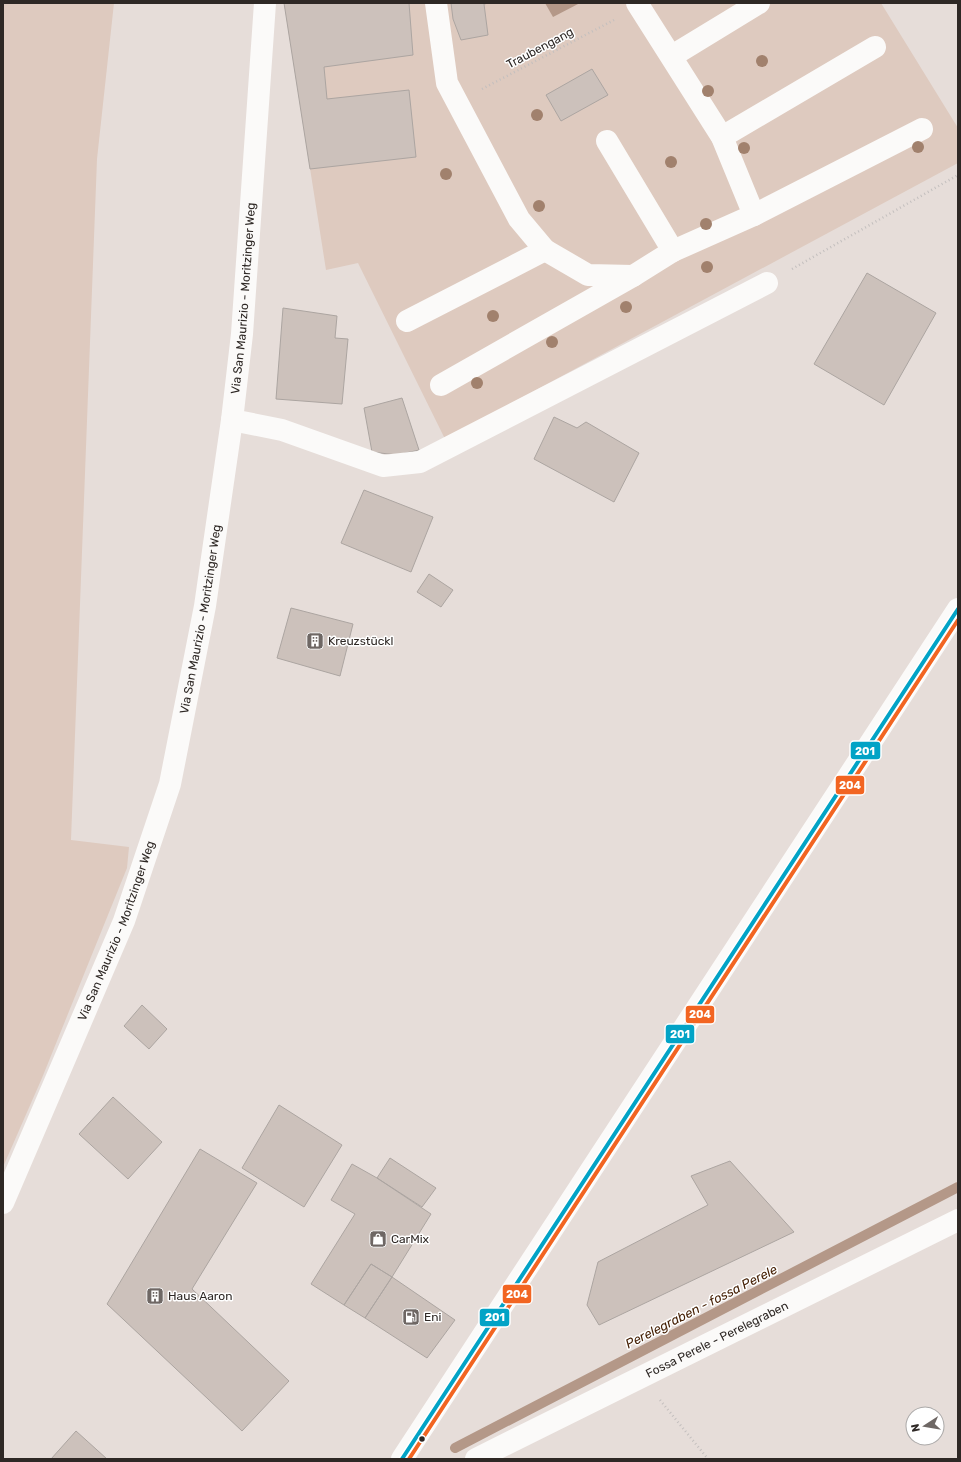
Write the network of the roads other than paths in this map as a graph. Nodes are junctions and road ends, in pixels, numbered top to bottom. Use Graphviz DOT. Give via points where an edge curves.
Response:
graph roads {
  1 [pos="265,3"];
  2 [pos="436,3"];
  3 [pos="758,3"];
  4 [pos="638,5"];
  5 [pos="875,47"];
  6 [pos="672,56"];
  7 [pos="922,129"];
  8 [pos="722,137"];
  9 [pos="607,140"];
  10 [pos="754,215"];
  11 [pos="545,250"];
  12 [pos="673,251"];
  13 [pos="633,276"];
  14 [pos="767,283"];
  15 [pos="407,321"];
  16 [pos="441,385"];
  17 [pos="232,420"];
  18 [pos="958,609"];
  19 [pos="3,1203"];
  20 [pos="958,1220"];
  21 [pos="402,1459"];
  22 [pos="476,1459"];
  1 -- 17 [label="street, Via San Maurizio - Moritzinger Weg" via="242,334"];
  2 -- 11 [label="street" via="447,83 519,219"];
  3 -- 6 [label="street"];
  4 -- 6 [label="street"];
  5 -- 8 [label="street"];
  6 -- 8 [label="street"];
  7 -- 10 [label="street"];
  8 -- 10 [label="street"];
  9 -- 12 [label="street"];
  10 -- 12 [label="street"];
  11 -- 13 [label="street" via="588,275"];
  11 -- 15 [label="street"];
  12 -- 13 [label="street"];
  13 -- 16 [label="street"];
  14 -- 17 [label="street" via="420,462 383,466 282,430"];
  17 -- 19 [label="street, Via San Maurizio - Moritzinger Weg" via="205,606 170,784 124,921"];
  18 -- 21 [label="street"];
  20 -- 22 [label="street, Fossa Perele - Perelegraben"];
}
